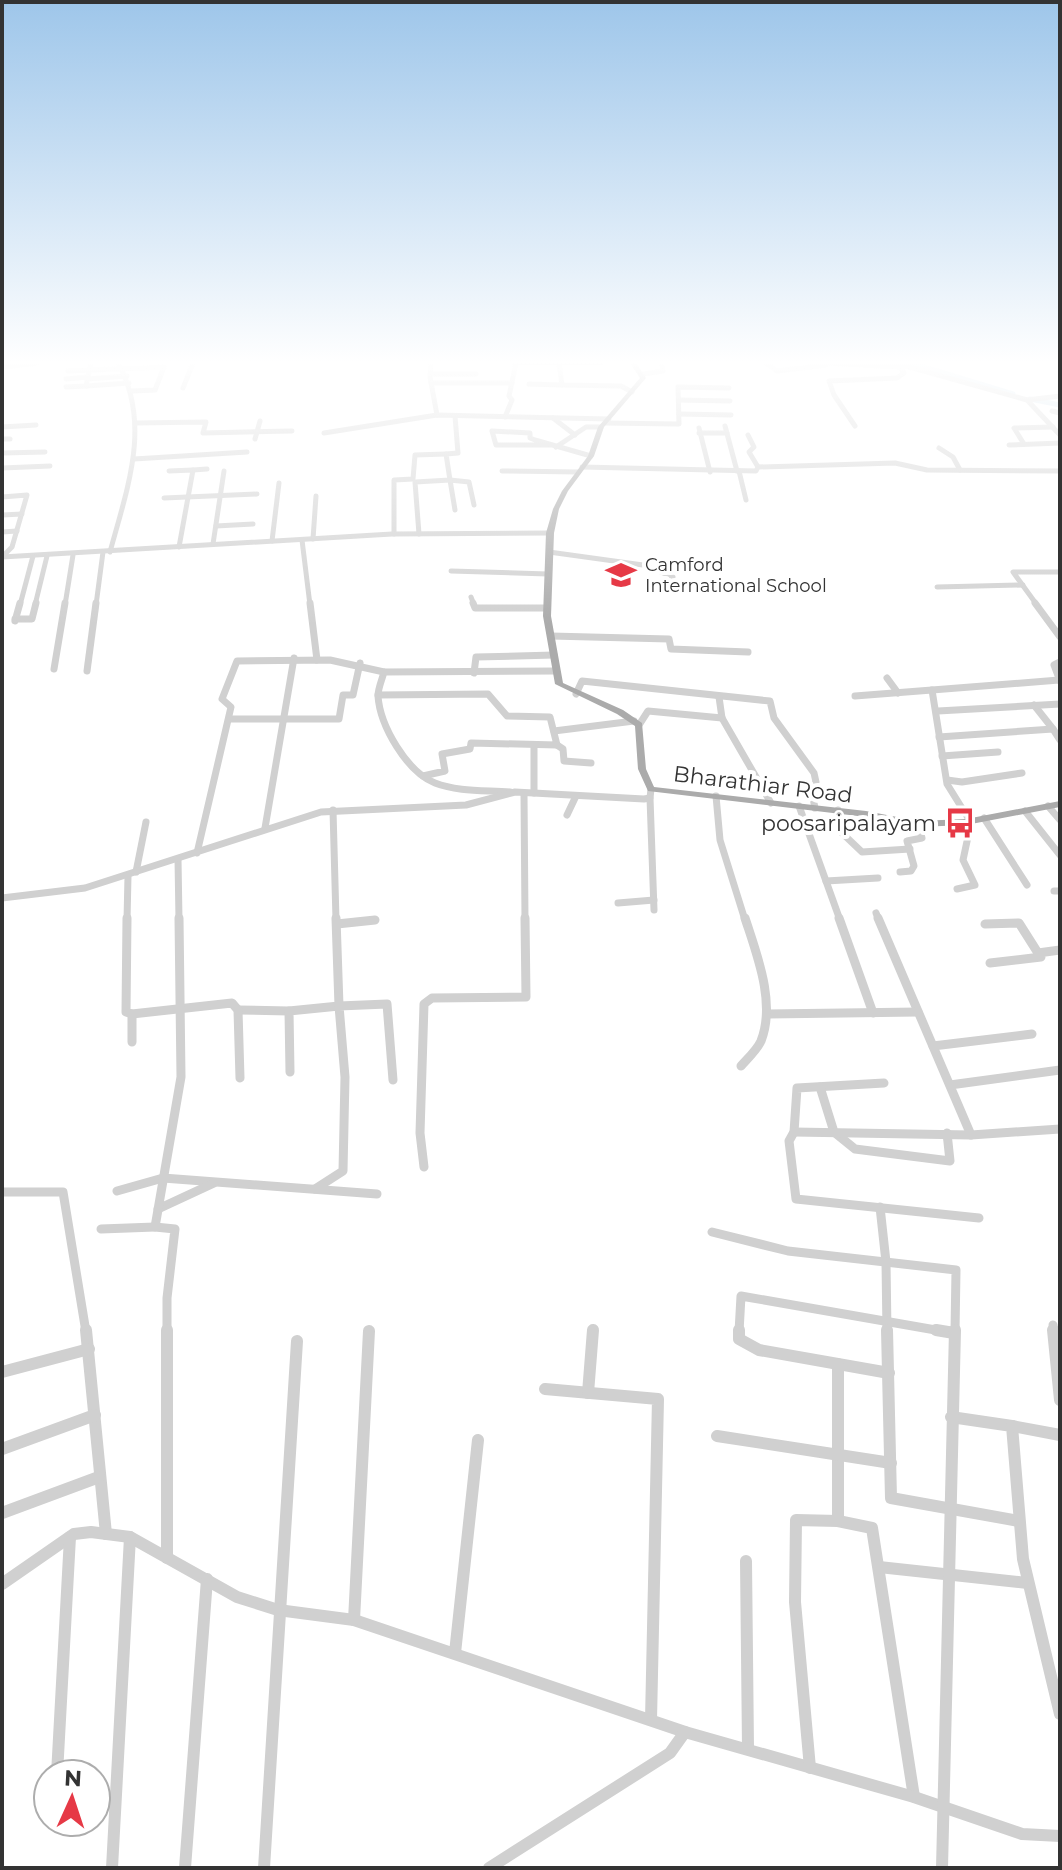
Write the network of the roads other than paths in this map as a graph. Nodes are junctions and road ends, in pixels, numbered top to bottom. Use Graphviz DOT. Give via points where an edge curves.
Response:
graph roads {
  1 [pos="134,450"];
  2 [pos="458,450"];
  3 [pos="569,450"];
  4 [pos="593,450"];
  5 [pos="704,450"];
  6 [pos="732,450"];
  7 [pos="751,450"];
  8 [pos="943,450"];
  9 [pos="45,452"];
  10 [pos="247,452"];
  11 [pos="2,453"];
  12 [pos="446,454"];
  13 [pos="591,456"];
  14 [pos="134,459"];
  15 [pos="50,466"];
  16 [pos="758,467"];
  17 [pos="2,468"];
  18 [pos="207,469"];
  19 [pos="193,470"];
  20 [pos="581,470"];
  21 [pos="960,470"];
  22 [pos="169,471"];
  23 [pos="224,471"];
  24 [pos="502,471"];
  25 [pos="738,471"];
  26 [pos="1060,471"];
  27 [pos="710,472"];
  28 [pos="450,480"];
  29 [pos="414,481"];
  30 [pos="279,483"];
  31 [pos="257,494"];
  32 [pos="220,496"];
  33 [pos="316,496"];
  34 [pos="2,497"];
  35 [pos="188,497"];
  36 [pos="164,498"];
  37 [pos="746,500"];
  38 [pos="474,505"];
  39 [pos="455,510"];
  40 [pos="22,514"];
  41 [pos="2,515"];
  42 [pos="253,524"];
  43 [pos="216,526"];
  44 [pos="17,531"];
  45 [pos="2,532"];
  46 [pos="550,533"];
  47 [pos="394,534"];
  48 [pos="419,534"];
  49 [pos="313,539"];
  50 [pos="302,540"];
  51 [pos="272,541"];
  52 [pos="213,544"];
  53 [pos="179,547"];
  54 [pos="106,552"];
  55 [pos="549,552"];
  56 [pos="73,555"];
  57 [pos="33,556"];
  58 [pos="47,556"];
  59 [pos="2,557"];
  60 [pos="451,571"];
  61 [pos="1060,572"];
  62 [pos="548,574"];
  63 [pos="673,577"];
  64 [pos="1023,585"];
  65 [pos="937,587"];
  66 [pos="471,597"];
  67 [pos="547,608"];
  68 [pos="551,636"];
  69 [pos="1060,637"];
  70 [pos="748,652"];
  71 [pos="554,655"];
  72 [pos="294,658"];
  73 [pos="317,660"];
  74 [pos="1060,662"];
  75 [pos="360,663"];
  76 [pos="54,669"];
  77 [pos="87,671"];
  78 [pos="556,671"];
  79 [pos="384,672"];
  80 [pos="474,673"];
  81 [pos="488,673"];
  82 [pos="887,678"];
  83 [pos="1060,681"];
  84 [pos="932,690"];
  85 [pos="898,693"];
  86 [pos="488,694"];
  87 [pos="576,694"];
  88 [pos="378,695"];
  89 [pos="855,696"];
  90 [pos="719,697"];
  91 [pos="1060,704"];
  92 [pos="1034,705"];
  93 [pos="938,711"];
  94 [pos="722,718"];
  95 [pos="229,719"];
  96 [pos="284,719"];
  97 [pos="636,723"];
  98 [pos="1053,729"];
  99 [pos="554,731"];
  100 [pos="939,737"];
  101 [pos="1060,740"];
  102 [pos="557,745"];
  103 [pos="534,746"];
  104 [pos="998,752"];
  105 [pos="942,756"];
  106 [pos="591,763"];
  107 [pos="1022,773"];
  108 [pos="423,776"];
  109 [pos="947,780"];
  110 [pos="524,793"];
  111 [pos="650,794"];
  112 [pos="576,796"];
  113 [pos="716,796"];
  114 [pos="771,803"];
  115 [pos="1060,804"];
  116 [pos="799,806"];
  117 [pos="1048,806"];
  118 [pos="815,808"];
  119 [pos="333,810"];
  120 [pos="838,810"];
  121 [pos="1025,811"];
  122 [pos="567,815"];
  123 [pos="984,818"];
  124 [pos="1060,820"];
  125 [pos="146,822"];
  126 [pos="968,822"];
  127 [pos="918,824"];
  128 [pos="265,828"];
  129 [pos="910,849"];
  130 [pos="197,853"];
  131 [pos="1060,855"];
  132 [pos="178,859"];
  133 [pos="900,872"];
  134 [pos="132,874"];
  135 [pos="878,878"];
  136 [pos="826,881"];
  137 [pos="1027,885"];
  138 [pos="957,889"];
  139 [pos="2,898"];
  140 [pos="618,903"];
  141 [pos="876,913"];
  142 [pos="375,920"];
  143 [pos="337,924"];
  144 [pos="985,924"];
  145 [pos="1060,950"];
  146 [pos="1038,953"];
  147 [pos="990,963"];
  148 [pos="339,1006"];
  149 [pos="181,1007"];
  150 [pos="238,1010"];
  151 [pos="289,1011"];
  152 [pos="918,1012"];
  153 [pos="873,1013"];
  154 [pos="132,1014"];
  155 [pos="768,1014"];
  156 [pos="1032,1034"];
  157 [pos="132,1042"];
  158 [pos="933,1046"];
  159 [pos="741,1066"];
  160 [pos="1060,1070"];
  161 [pos="290,1072"];
  162 [pos="240,1078"];
  163 [pos="393,1080"];
  164 [pos="884,1083"];
  165 [pos="950,1085"];
  166 [pos="820,1087"];
  167 [pos="1060,1129"];
  168 [pos="794,1132"];
  169 [pos="834,1132"];
  170 [pos="947,1133"];
  171 [pos="971,1135"];
  172 [pos="424,1167"];
  173 [pos="163,1178"];
  174 [pos="218,1182"];
  175 [pos="315,1189"];
  176 [pos="117,1191"];
  177 [pos="2,1192"];
  178 [pos="377,1194"];
  179 [pos="880,1207"];
  180 [pos="158,1209"];
  181 [pos="979,1218"];
  182 [pos="155,1227"];
  183 [pos="101,1229"];
  184 [pos="712,1232"];
  185 [pos="886,1262"];
  186 [pos="886,1321"];
  187 [pos="1053,1325"];
  188 [pos="593,1329"];
  189 [pos="369,1331"];
  190 [pos="954,1333"];
  191 [pos="297,1341"];
  192 [pos="89,1349"];
  193 [pos="838,1364"];
  194 [pos="2,1372"];
  195 [pos="889,1373"];
  196 [pos="545,1389"];
  197 [pos="588,1393"];
  198 [pos="1060,1400"];
  199 [pos="95,1415"];
  200 [pos="951,1417"];
  201 [pos="1012,1426"];
  202 [pos="1060,1435"];
  203 [pos="717,1436"];
  204 [pos="478,1440"];
  205 [pos="2,1449"];
  206 [pos="837,1455"];
  207 [pos="891,1463"];
  208 [pos="99,1477"];
  209 [pos="949,1509"];
  210 [pos="2,1513"];
  211 [pos="838,1521"];
  212 [pos="1019,1521"];
  213 [pos="106,1534"];
  214 [pos="70,1537"];
  215 [pos="130,1537"];
  216 [pos="167,1558"];
  217 [pos="746,1561"];
  218 [pos="879,1567"];
  219 [pos="949,1576"];
  220 [pos="207,1579"];
  221 [pos="1028,1583"];
  222 [pos="2,1584"];
  223 [pos="278,1610"];
  224 [pos="354,1620"];
  225 [pos="455,1653"];
  226 [pos="1060,1714"];
  227 [pos="651,1720"];
  228 [pos="685,1732"];
  229 [pos="748,1748"];
  230 [pos="58,1758"];
  231 [pos="810,1768"];
  232 [pos="914,1797"];
  233 [pos="942,1808"];
  234 [pos="1060,1836"];
  235 [pos="112,1868"];
  236 [pos="185,1868"];
  237 [pos="264,1868"];
  238 [pos="489,1868"];
  239 [pos="942,1868"];
  1 -- 14 [label="street"];
  2 -- 12 [label="street"];
  3 -- 13 [label="street"];
  4 -- 13 [label="main road"];
  5 -- 27 [label="street"];
  6 -- 25 [label="street"];
  7 -- 16 [label="street"];
  8 -- 21 [label="street"];
  9 -- 11 [label="street"];
  10 -- 14 [label="street"];
  12 -- 28 [label="street"];
  12 -- 29 [label="street" via="415,455"];
  13 -- 20 [label="main road"];
  14 -- 54 [label="street"];
  15 -- 17 [label="street"];
  16 -- 21 [label="street" via="895,463"];
  16 -- 25 [label="street"];
  18 -- 19 [label="street"];
  19 -- 22 [label="street"];
  19 -- 35 [label="street"];
  20 -- 24 [label="street"];
  20 -- 27 [label="street"];
  20 -- 46 [label="main road" via="565,491"];
  21 -- 26 [label="street"];
  23 -- 32 [label="street"];
  25 -- 27 [label="street"];
  25 -- 37 [label="street"];
  28 -- 29 [label="street"];
  28 -- 38 [label="street" via="469,482"];
  28 -- 39 [label="street"];
  29 -- 47 [label="street" via="394,480"];
  29 -- 48 [label="street"];
  30 -- 51 [label="street"];
  31 -- 32 [label="street"];
  32 -- 35 [label="street"];
  32 -- 43 [label="street"];
  33 -- 49 [label="street"];
  34 -- 40 [label="street" via="27,495"];
  35 -- 36 [label="street"];
  35 -- 53 [label="street"];
  40 -- 41 [label="street"];
  40 -- 44 [label="street"];
  42 -- 43 [label="street"];
  43 -- 52 [label="street"];
  44 -- 45 [label="street"];
  44 -- 59 [label="street"];
  46 -- 48 [label="street"];
  46 -- 55 [label="main road"];
  47 -- 48 [label="street"];
  47 -- 49 [label="street"];
  49 -- 50 [label="street"];
  50 -- 51 [label="street"];
  50 -- 73 [label="street"];
  51 -- 52 [label="street"];
  52 -- 53 [label="street"];
  53 -- 54 [label="street"];
  54 -- 56 [label="street"];
  54 -- 77 [label="street"];
  55 -- 62 [label="main road"];
  55 -- 63 [label="street" via="643,565"];
  56 -- 58 [label="street"];
  56 -- 76 [label="street"];
  57 -- 58 [label="street"];
  57 -- 58 [label="street" via="15,621 32,619"];
  57 -- 59 [label="street"];
  60 -- 62 [label="street"];
  61 -- 64 [label="street" via="1013,572"];
  62 -- 67 [label="main road"];
  64 -- 65 [label="street"];
  64 -- 69 [label="street"];
  66 -- 67 [label="street" via="475,608"];
  67 -- 68 [label="main road"];
  68 -- 70 [label="street" via="669,639 671,649"];
  68 -- 71 [label="main road"];
  71 -- 78 [label="main road"];
  71 -- 80 [label="street" via="476,657"];
  72 -- 73 [label="street"];
  72 -- 95 [label="street" via="237,661 222,699 231,707"];
  72 -- 96 [label="street"];
  73 -- 75 [label="street"];
  74 -- 83 [label="street" via="1054,665"];
  75 -- 79 [label="street"];
  75 -- 96 [label="street" via="353,695 343,695 339,719"];
  78 -- 81 [label="street"];
  78 -- 87 [label="main road" via="559,684"];
  79 -- 80 [label="street"];
  79 -- 88 [label="street"];
  80 -- 81 [label="street"];
  81 -- 86 [label="street"];
  82 -- 85 [label="street"];
  83 -- 84 [label="street"];
  84 -- 85 [label="street"];
  84 -- 93 [label="street"];
  85 -- 89 [label="street"];
  86 -- 88 [label="street"];
  86 -- 99 [label="street" via="507,716 550,717"];
  87 -- 90 [label="street" via="582,681"];
  87 -- 97 [label="main road"];
  88 -- 108 [label="street" via="392,736"];
  90 -- 94 [label="street"];
  90 -- 118 [label="street" via="770,701 774,718 814,773"];
  91 -- 92 [label="street"];
  92 -- 93 [label="street"];
  92 -- 98 [label="street"];
  93 -- 100 [label="street"];
  94 -- 97 [label="street" via="648,711"];
  94 -- 114 [label="street"];
  95 -- 96 [label="street"];
  95 -- 130 [label="street"];
  96 -- 128 [label="street"];
  97 -- 99 [label="street"];
  97 -- 111 [label="main road"];
  98 -- 100 [label="street"];
  98 -- 101 [label="street"];
  99 -- 102 [label="street"];
  100 -- 105 [label="street"];
  102 -- 103 [label="street"];
  102 -- 106 [label="street" via="564,761"];
  103 -- 108 [label="street" via="471,743 470,749 442,754 445,771"];
  103 -- 110 [label="street"];
  104 -- 105 [label="street"];
  105 -- 109 [label="street"];
  107 -- 109 [label="street"];
  108 -- 110 [label="street" via="434,783"];
  109 -- 126 [label="street"];
  110 -- 112 [label="street"];
  110 -- 119 [label="street" via="466,805"];
  110 -- 172 [label="street" via="526,997 432,998 424,1004"];
  111 -- 112 [label="street"];
  111 -- 113 [label="main road, Bharathiar Road"];
  111 -- 140 [label="street" via="654,905"];
  112 -- 122 [label="street"];
  113 -- 114 [label="main road, Bharathiar Road"];
  113 -- 155 [label="street" via="722,851 758,959"];
  114 -- 116 [label="main road, Bharathiar Road"];
  115 -- 117 [label="main road, Bharathiar Road"];
  116 -- 118 [label="main road, Bharathiar Road"];
  116 -- 136 [label="street"];
  117 -- 121 [label="main road, Bharathiar Road"];
  117 -- 124 [label="street"];
  118 -- 120 [label="main road, Bharathiar Road"];
  119 -- 128 [label="street"];
  119 -- 143 [label="street"];
  120 -- 127 [label="main road, Bharathiar Road"];
  120 -- 129 [label="street" via="841,832 862,852"];
  121 -- 123 [label="main road, Bharathiar Road"];
  121 -- 131 [label="street"];
  123 -- 126 [label="main road, Bharathiar Road"];
  123 -- 137 [label="street"];
  125 -- 134 [label="street"];
  126 -- 127 [label="main road, Bharathiar Road"];
  126 -- 138 [label="street" via="963,860 975,885"];
  127 -- 129 [label="street" via="923,837 908,840"];
  128 -- 130 [label="street"];
  129 -- 133 [label="street" via="913,870"];
  130 -- 132 [label="street"];
  132 -- 134 [label="street"];
  132 -- 149 [label="street"];
  134 -- 139 [label="street" via="85,888"];
  134 -- 154 [label="street" via="124,986 126,1012"];
  135 -- 136 [label="street"];
  136 -- 153 [label="street"];
  141 -- 152 [label="street"];
  142 -- 143 [label="street"];
  143 -- 148 [label="street"];
  144 -- 146 [label="street" via="1019,923"];
  145 -- 146 [label="street"];
  146 -- 147 [label="street" via="1041,957"];
  148 -- 151 [label="street"];
  148 -- 163 [label="street" via="387,1004"];
  148 -- 175 [label="street" via="345,1077 343,1171"];
  149 -- 150 [label="street" via="227,1001"];
  149 -- 154 [label="street"];
  149 -- 173 [label="street" via="181,1077"];
  150 -- 151 [label="street"];
  150 -- 162 [label="street"];
  151 -- 161 [label="street"];
  152 -- 153 [label="street"];
  152 -- 158 [label="street"];
  153 -- 155 [label="street"];
  154 -- 157 [label="street"];
  155 -- 159 [label="street" via="760,1044"];
  156 -- 158 [label="street"];
  158 -- 165 [label="street"];
  160 -- 165 [label="street"];
  164 -- 166 [label="street"];
  165 -- 171 [label="street"];
  166 -- 168 [label="street" via="797,1088"];
  166 -- 169 [label="street"];
  167 -- 171 [label="street"];
  168 -- 169 [label="street"];
  168 -- 179 [label="street" via="789,1141 796,1199"];
  169 -- 170 [label="street"];
  169 -- 170 [label="street" via="855,1149 950,1161"];
  170 -- 171 [label="street"];
  173 -- 174 [label="street"];
  173 -- 176 [label="street"];
  173 -- 180 [label="street"];
  174 -- 175 [label="street"];
  174 -- 180 [label="street"];
  175 -- 178 [label="street"];
  177 -- 192 [label="street" via="63,1192"];
  179 -- 181 [label="street"];
  179 -- 185 [label="street"];
  180 -- 182 [label="street"];
  182 -- 183 [label="street"];
  182 -- 216 [label="street" via="175,1229 167,1298"];
  184 -- 185 [label="street" via="788,1251"];
  185 -- 186 [label="street"];
  185 -- 190 [label="street" via="956,1270"];
  186 -- 190 [label="street"];
  186 -- 193 [label="street" via="741,1296 739,1339 759,1350"];
  186 -- 195 [label="street"];
  187 -- 198 [label="street"];
  188 -- 197 [label="street"];
  189 -- 224 [label="street"];
  190 -- 200 [label="street"];
  191 -- 223 [label="street"];
  192 -- 194 [label="street"];
  192 -- 199 [label="street"];
  193 -- 195 [label="street"];
  193 -- 206 [label="street"];
  195 -- 207 [label="street"];
  196 -- 197 [label="street"];
  197 -- 227 [label="street" via="658,1399"];
  199 -- 205 [label="street"];
  199 -- 208 [label="street"];
  200 -- 201 [label="street"];
  200 -- 209 [label="street"];
  201 -- 202 [label="street"];
  201 -- 212 [label="street"];
  203 -- 206 [label="street"];
  204 -- 225 [label="street"];
  206 -- 207 [label="street"];
  206 -- 211 [label="street"];
  207 -- 209 [label="street" via="891,1498"];
  208 -- 210 [label="street"];
  208 -- 213 [label="street"];
  209 -- 212 [label="street"];
  209 -- 219 [label="street"];
  211 -- 218 [label="street" via="872,1528"];
  211 -- 231 [label="street" via="796,1520 795,1602"];
  212 -- 221 [label="street"];
  213 -- 214 [label="street"];
  213 -- 215 [label="street"];
  214 -- 222 [label="street"];
  214 -- 230 [label="street"];
  215 -- 216 [label="street"];
  215 -- 235 [label="street"];
  216 -- 220 [label="street"];
  217 -- 229 [label="street"];
  218 -- 219 [label="street"];
  218 -- 232 [label="street"];
  219 -- 221 [label="street"];
  219 -- 233 [label="street"];
  220 -- 223 [label="street" via="237,1597"];
  220 -- 236 [label="street"];
  221 -- 226 [label="street"];
  223 -- 224 [label="street"];
  223 -- 237 [label="street"];
  224 -- 225 [label="street"];
  225 -- 227 [label="street"];
  227 -- 228 [label="street"];
  228 -- 229 [label="street"];
  228 -- 238 [label="street" via="670,1753"];
  229 -- 231 [label="street"];
  231 -- 232 [label="street"];
  232 -- 233 [label="street"];
  233 -- 234 [label="street" via="1022,1834"];
  233 -- 239 [label="street"];
}
